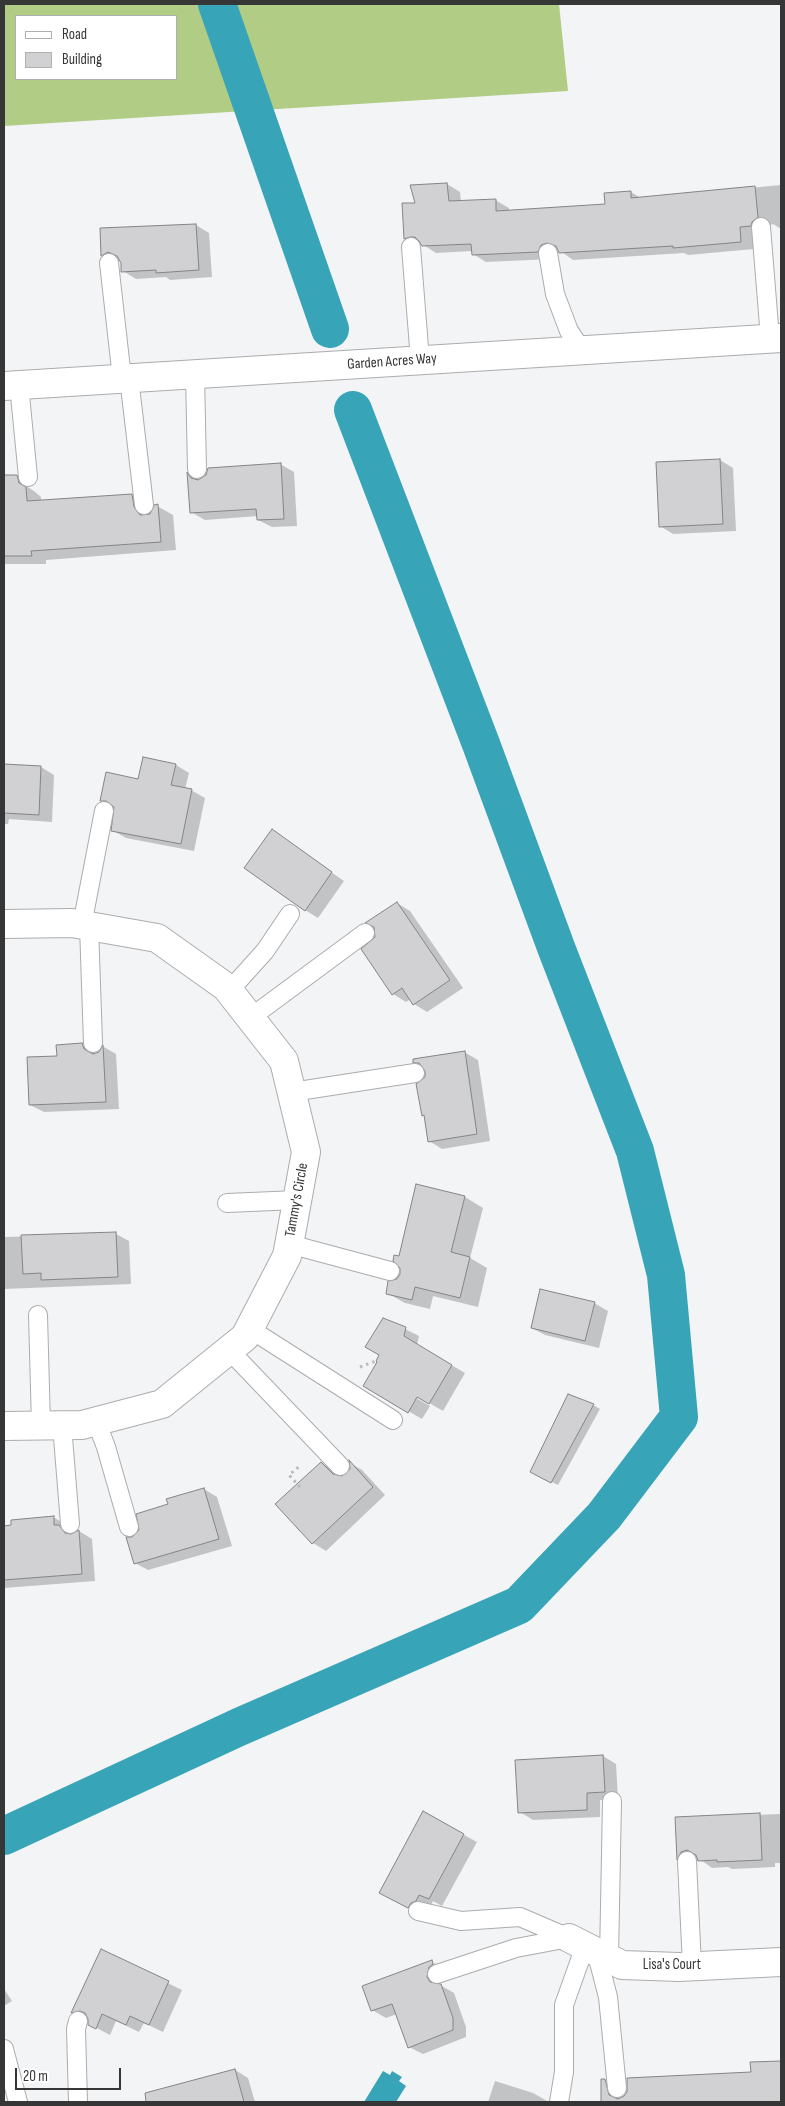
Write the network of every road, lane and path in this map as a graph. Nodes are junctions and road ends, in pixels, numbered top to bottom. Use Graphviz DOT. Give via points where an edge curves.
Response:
graph roads {
  1 [pos="761,228"];
  2 [pos="411,246"];
  3 [pos="548,253"];
  4 [pos="109,263"];
  5 [pos="776,338"];
  6 [pos="582,350"];
  7 [pos="420,360"];
  8 [pos="195,374"];
  9 [pos="126,378"];
  10 [pos="11,385"];
  11 [pos="197,469"];
  12 [pos="28,477"];
  13 [pos="144,505"];
  14 [pos="104,811"];
  15 [pos="290,914"];
  16 [pos="4,924"];
  17 [pos="86,926"];
  18 [pos="365,933"];
  19 [pos="229,991"];
  20 [pos="250,1018"];
  21 [pos="93,1043"];
  22 [pos="415,1073"];
  23 [pos="292,1092"];
  24 [pos="297,1200"];
  25 [pos="227,1203"];
  26 [pos="289,1244"];
  27 [pos="390,1271"];
  28 [pos="38,1315"];
  29 [pos="250,1329"];
  30 [pos="229,1350"];
  31 [pos="393,1420"];
  32 [pos="96,1422"];
  33 [pos="52,1425"];
  34 [pos="4,1426"];
  35 [pos="340,1466"];
  36 [pos="70,1524"];
  37 [pos="129,1527"];
  38 [pos="612,1801"];
  39 [pos="687,1861"];
  40 [pos="418,1911"];
  41 [pos="590,1948"];
  42 [pos="781,1962"];
  43 [pos="692,1966"];
  44 [pos="437,1974"];
  45 [pos="78,2020"];
  46 [pos="4,2049"];
  47 [pos="617,2088"];
  48 [pos="18,2102"];
  49 [pos="78,2102"];
  50 [pos="559,2102"];
  1 -- 5 [label="lane"];
  2 -- 7 [label="lane"];
  3 -- 6 [label="lane" via="555,294 569,331"];
  4 -- 9 [label="lane"];
  5 -- 6 [label="street, Garden Acres Way"];
  6 -- 7 [label="street, Garden Acres Way"];
  7 -- 8 [label="street, Garden Acres Way"];
  8 -- 9 [label="street, Garden Acres Way"];
  8 -- 11 [label="lane"];
  9 -- 10 [label="street, Garden Acres Way"];
  9 -- 13 [label="lane"];
  10 -- 12 [label="lane"];
  14 -- 17 [label="lane"];
  15 -- 19 [label="lane" via="266,951"];
  16 -- 17 [label="street, Tammy's Circle" via="72,923"];
  17 -- 19 [label="street, Tammy's Circle" via="157,938"];
  17 -- 21 [label="lane"];
  18 -- 20 [label="lane"];
  19 -- 20 [label="street, Tammy's Circle"];
  20 -- 23 [label="street, Tammy's Circle" via="284,1061"];
  22 -- 23 [label="lane"];
  23 -- 24 [label="street, Tammy's Circle" via="306,1152"];
  24 -- 25 [label="lane"];
  24 -- 26 [label="street, Tammy's Circle"];
  26 -- 27 [label="lane"];
  26 -- 29 [label="street, Tammy's Circle" via="287,1256"];
  28 -- 33 [label="lane"];
  29 -- 30 [label="street, Tammy's Circle"];
  29 -- 31 [label="lane"];
  30 -- 32 [label="street, Tammy's Circle" via="162,1404"];
  30 -- 35 [label="lane"];
  32 -- 33 [label="street, Tammy's Circle"];
  32 -- 37 [label="lane"];
  33 -- 34 [label="street, Tammy's Circle"];
  33 -- 36 [label="lane"];
  38 -- 41 [label="lane"];
  39 -- 43 [label="lane"];
  40 -- 41 [label="lane" via="461,1920 520,1917"];
  41 -- 43 [label="street, Lisa's Court" via="622,1965"];
  41 -- 44 [label="lane" via="516,1948"];
  41 -- 47 [label="lane" via="608,1997"];
  41 -- 50 [label="lane" via="564,2005 564,2072"];
  42 -- 43 [label="street, Lisa's Court"];
  45 -- 49 [label="lane"];
  46 -- 48 [label="lane"];
}
